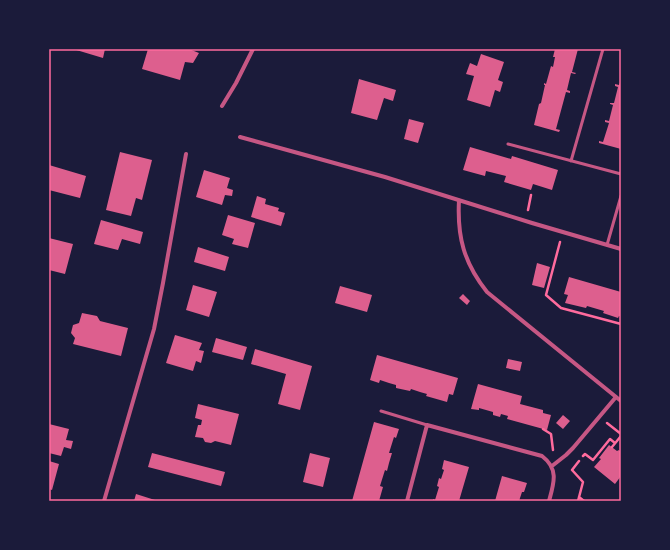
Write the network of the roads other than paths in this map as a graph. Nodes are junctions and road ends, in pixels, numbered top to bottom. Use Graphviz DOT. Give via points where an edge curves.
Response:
graph roads {
  1 [pos="253,49"];
  2 [pos="603,49"];
  3 [pos="222,106"];
  4 [pos="240,137"];
  5 [pos="508,144"];
  6 [pos="186,154"];
  7 [pos="571,161"];
  8 [pos="621,174"];
  9 [pos="621,196"];
  10 [pos="459,200"];
  11 [pos="607,245"];
  12 [pos="621,249"];
  13 [pos="616,397"];
  14 [pos="621,401"];
  15 [pos="381,412"];
  16 [pos="427,425"];
  17 [pos="552,466"];
  18 [pos="104,501"];
  19 [pos="407,501"];
  20 [pos="549,501"];
  1 -- 3 [label="street"];
  2 -- 7 [label="lane"];
  4 -- 10 [label="street"];
  5 -- 7 [label="lane"];
  6 -- 18 [label="street" via="154,329"];
  7 -- 8 [label="lane"];
  9 -- 11 [label="lane"];
  10 -- 11 [label="street"];
  10 -- 13 [label="street" via="461,244 476,279 487,292"];
  11 -- 12 [label="street"];
  13 -- 14 [label="street"];
  13 -- 17 [label="street" via="570,452"];
  15 -- 16 [label="lane"];
  16 -- 17 [label="street" via="542,456"];
  16 -- 19 [label="street"];
  17 -- 20 [label="street" via="554,483"];
}
